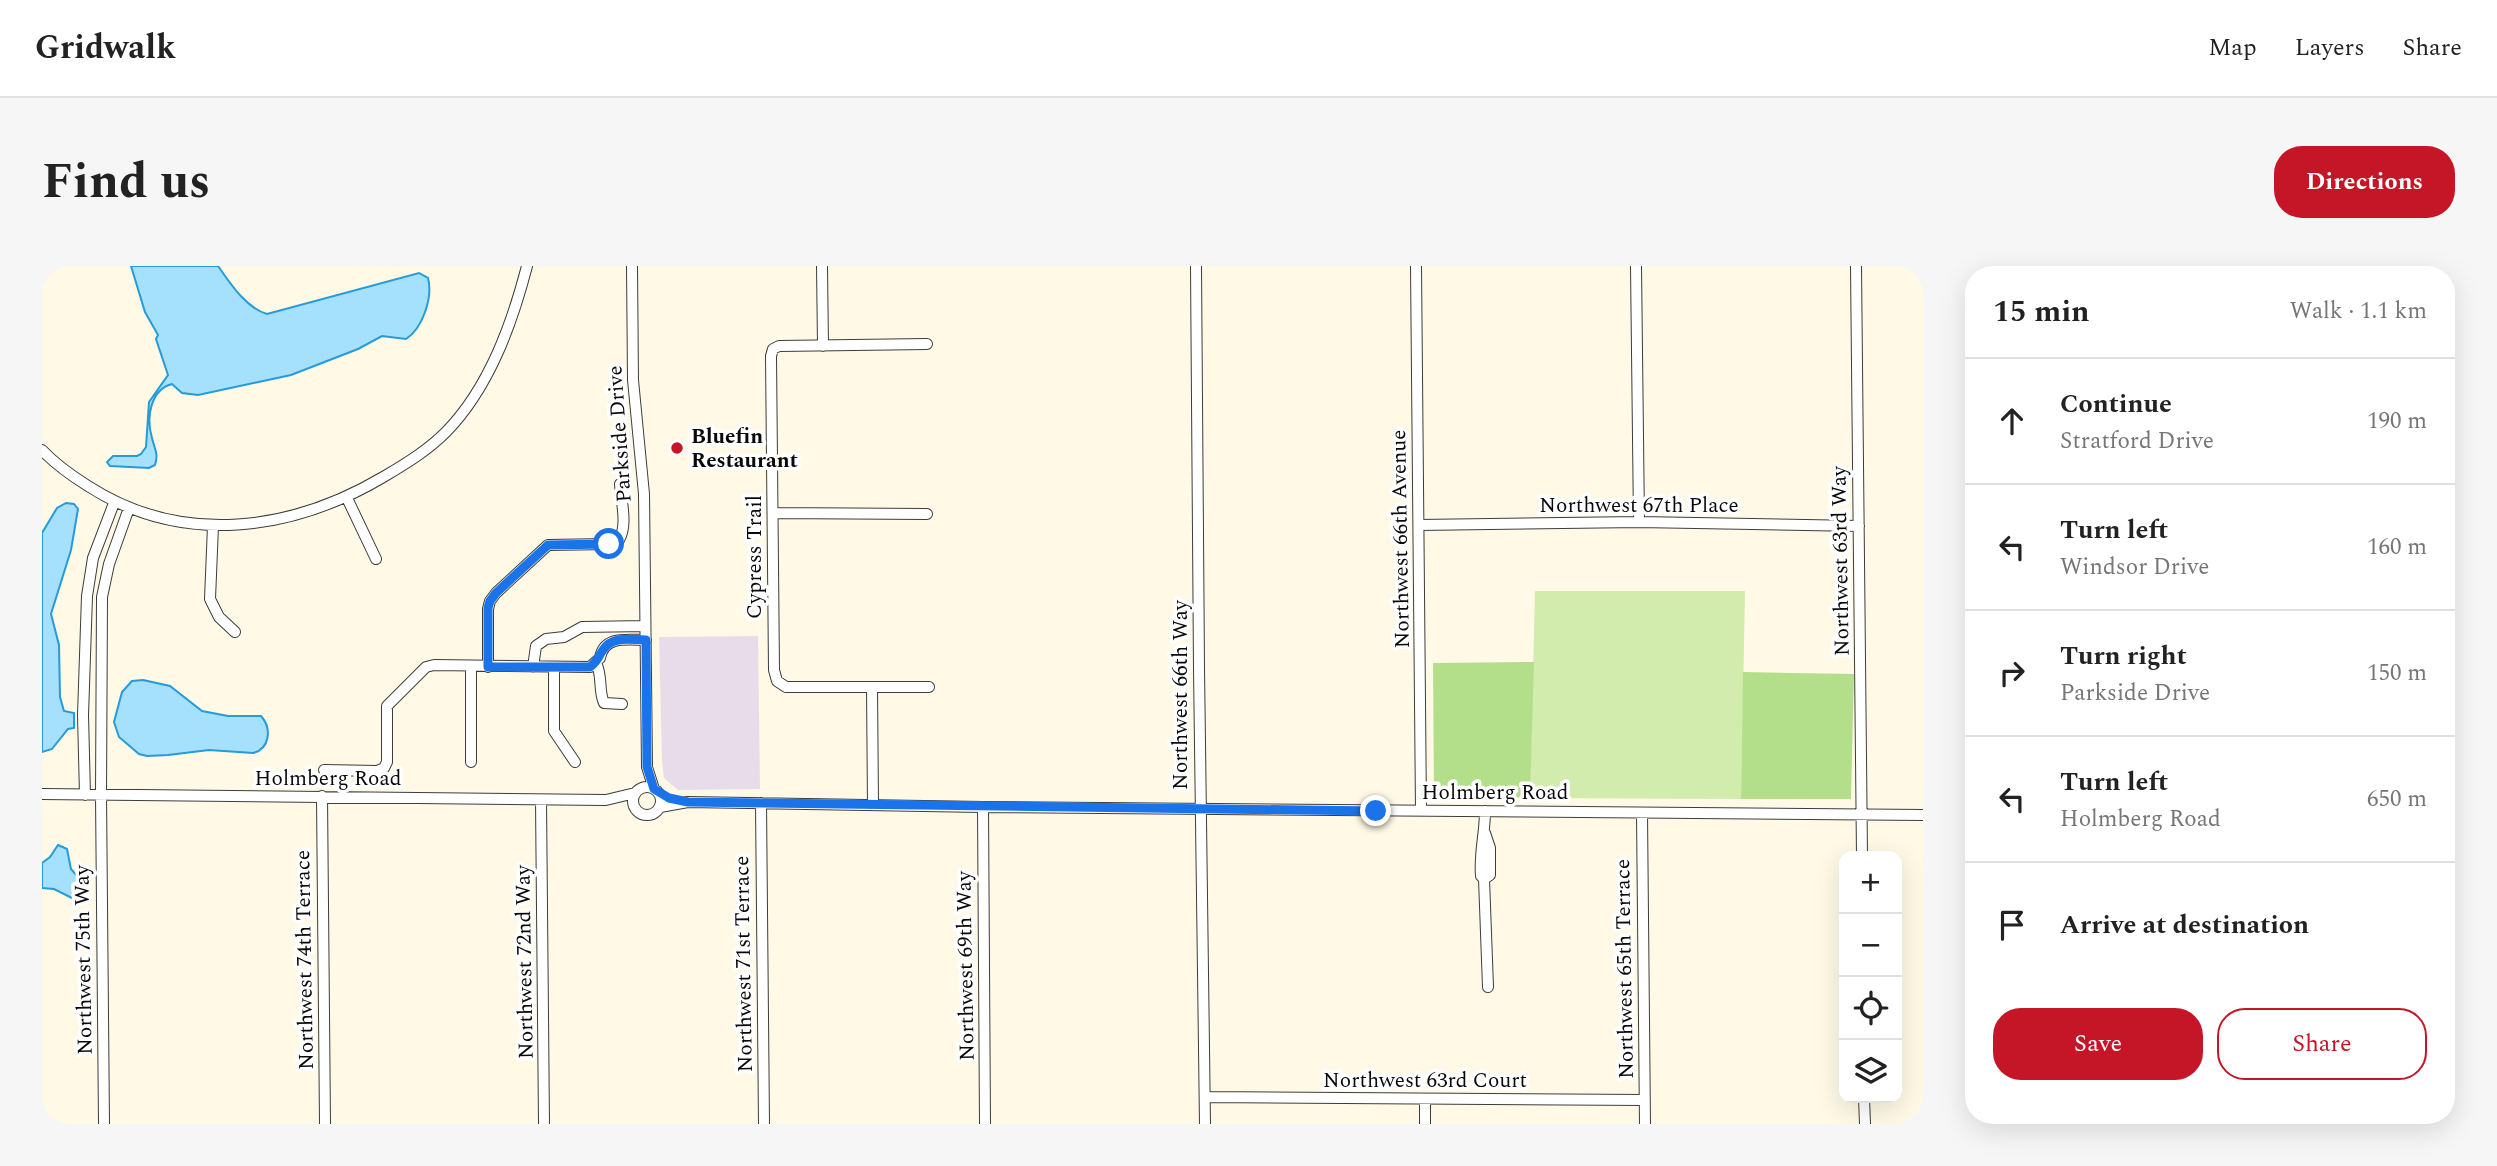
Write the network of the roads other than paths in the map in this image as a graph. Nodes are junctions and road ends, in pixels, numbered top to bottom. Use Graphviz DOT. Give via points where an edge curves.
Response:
graph roads {
  1 [pos="527,266"];
  2 [pos="632,266"];
  3 [pos="822,266"];
  4 [pos="1196,266"];
  5 [pos="1416,266"];
  6 [pos="1636,266"];
  7 [pos="1856,266"];
  8 [pos="927,344"];
  9 [pos="823,346"];
  10 [pos="42,450"];
  11 [pos="620,484"];
  12 [pos="347,498"];
  13 [pos="114,503"];
  14 [pos="129,508"];
  15 [pos="773,513"];
  16 [pos="927,514"];
  17 [pos="1639,522"];
  18 [pos="1419,525"];
  19 [pos="213,526"];
  20 [pos="1859,526"];
  21 [pos="376,559"];
  22 [pos="645,626"];
  23 [pos="595,627"];
  24 [pos="235,632"];
  25 [pos="646,640"];
  26 [pos="601,652"];
  27 [pos="596,663"];
  28 [pos="471,667"];
  29 [pos="488,667"];
  30 [pos="533,667"];
  31 [pos="554,667"];
  32 [pos="872,687"];
  33 [pos="929,687"];
  34 [pos="84,696"];
  35 [pos="102,696"];
  36 [pos="622,704"];
  37 [pos="471,762"];
  38 [pos="575,762"];
  39 [pos="647,767"];
  40 [pos="324,770"];
  41 [pos="656,790"];
  42 [pos="637,792"];
  43 [pos="42,794"];
  44 [pos="85,795"];
  45 [pos="101,795"];
  46 [pos="322,796"];
  47 [pos="541,800"];
  48 [pos="613,800"];
  49 [pos="688,802"];
  50 [pos="761,803"];
  51 [pos="873,805"];
  52 [pos="660,807"];
  53 [pos="982,807"];
  54 [pos="635,808"];
  55 [pos="1200,809"];
  56 [pos="1421,811"];
  57 [pos="1485,811"];
  58 [pos="1642,813"];
  59 [pos="1862,815"];
  60 [pos="1923,815"];
  61 [pos="1862,851"];
  62 [pos="1488,987"];
  63 [pos="1205,1097"];
  64 [pos="1425,1099"];
  65 [pos="1644,1100"];
  66 [pos="1864,1103"];
  67 [pos="104,1124"];
  68 [pos="325,1124"];
  69 [pos="544,1124"];
  70 [pos="764,1124"];
  71 [pos="985,1124"];
  72 [pos="1205,1124"];
  73 [pos="1425,1124"];
  74 [pos="1645,1124"];
  75 [pos="1865,1124"];
  1 -- 12 [label="street" via="496,355 465,409 425,449"];
  2 -- 22 [label="street, Parkside Drive" via="633,380 644,494"];
  3 -- 9 [label="street"];
  4 -- 55 [label="street, Northwest 66th Way"];
  5 -- 18 [label="street, Northwest 66th Avenue"];
  6 -- 17 [label="street"];
  7 -- 20 [label="street, Northwest 63rd Way"];
  8 -- 9 [label="street"];
  9 -- 15 [label="street, Cypress Trail" via="773,349"];
  10 -- 13 [label="street"];
  11 -- 29 [label="street" via="623,526 619,540 548,545 496,593 488,608"];
  12 -- 19 [label="street" via="281,519"];
  12 -- 21 [label="street"];
  13 -- 14 [label="street"];
  13 -- 34 [label="street" via="93,558 87,596"];
  14 -- 19 [label="street"];
  14 -- 35 [label="street, Northwest 75th Way" via="108,564 102,597"];
  15 -- 16 [label="street"];
  15 -- 32 [label="street, Cypress Trail" via="777,681 786,687"];
  17 -- 18 [label="street, Northwest 67th Place"];
  17 -- 20 [label="street, Northwest 67th Place"];
  18 -- 56 [label="street, Northwest 66th Avenue"];
  19 -- 24 [label="street" via="211,599 219,617"];
  20 -- 59 [label="street, Northwest 63rd Way"];
  22 -- 23 [label="street"];
  22 -- 25 [label="street, Parkside Drive"];
  23 -- 26 [label="street" via="601,634"];
  23 -- 30 [label="street" via="541,642 534,651"];
  25 -- 26 [label="street" via="618,639"];
  25 -- 39 [label="street, Parkside Drive"];
  26 -- 27 [label="street"];
  27 -- 31 [label="street"];
  27 -- 36 [label="street" via="604,703"];
  28 -- 29 [label="street"];
  28 -- 37 [label="street"];
  28 -- 40 [label="street" via="426,667 393,699 387,706 384,768"];
  29 -- 30 [label="street"];
  30 -- 31 [label="street"];
  31 -- 38 [label="street" via="554,731"];
  32 -- 33 [label="street"];
  32 -- 51 [label="street"];
  34 -- 35 [label="street"];
  34 -- 44 [label="street"];
  35 -- 45 [label="street, Northwest 75th Way"];
  39 -- 41 [label="street, Parkside Drive"];
  39 -- 42 [label="street, Parkside Drive"];
  41 -- 42 [label="street" via="646,787"];
  41 -- 49 [label="street, Holmberg Road"];
  41 -- 52 [label="street"];
  42 -- 48 [label="street, Holmberg Road"];
  42 -- 54 [label="street"];
  43 -- 44 [label="street, Holmberg Road"];
  44 -- 45 [label="street, Holmberg Road"];
  45 -- 46 [label="street, Holmberg Road"];
  45 -- 67 [label="street, Northwest 75th Way"];
  46 -- 47 [label="street, Holmberg Road"];
  46 -- 68 [label="street, Northwest 74th Terrace"];
  47 -- 48 [label="street, Holmberg Road"];
  47 -- 69 [label="street, Northwest 72nd Way"];
  48 -- 54 [label="street, Holmberg Road"];
  49 -- 50 [label="street, Holmberg Road"];
  49 -- 52 [label="street, Holmberg Road"];
  50 -- 51 [label="street, Holmberg Road"];
  50 -- 70 [label="street, Northwest 71st Terrace"];
  51 -- 53 [label="street, Holmberg Road"];
  52 -- 54 [label="street" via="650,815"];
  53 -- 55 [label="street, Holmberg Road"];
  53 -- 71 [label="street, Northwest 69th Way"];
  55 -- 56 [label="street, Holmberg Road"];
  55 -- 63 [label="street, Northwest 66th Way"];
  56 -- 57 [label="street, Holmberg Road"];
  57 -- 58 [label="street, Holmberg Road"];
  57 -- 62 [label="street" via="1479,848"];
  58 -- 59 [label="street, Holmberg Road"];
  58 -- 65 [label="street, Northwest 65th Terrace"];
  59 -- 60 [label="street, Holmberg Road"];
  59 -- 61 [label="street, Northwest 63rd Way"];
  63 -- 64 [label="street, Northwest 63rd Court"];
  63 -- 72 [label="street, Northwest 66th Way"];
  64 -- 65 [label="street, Northwest 63rd Court"];
  64 -- 73 [label="street"];
  65 -- 74 [label="street, Northwest 65th Terrace"];
  66 -- 75 [label="street"];
}
